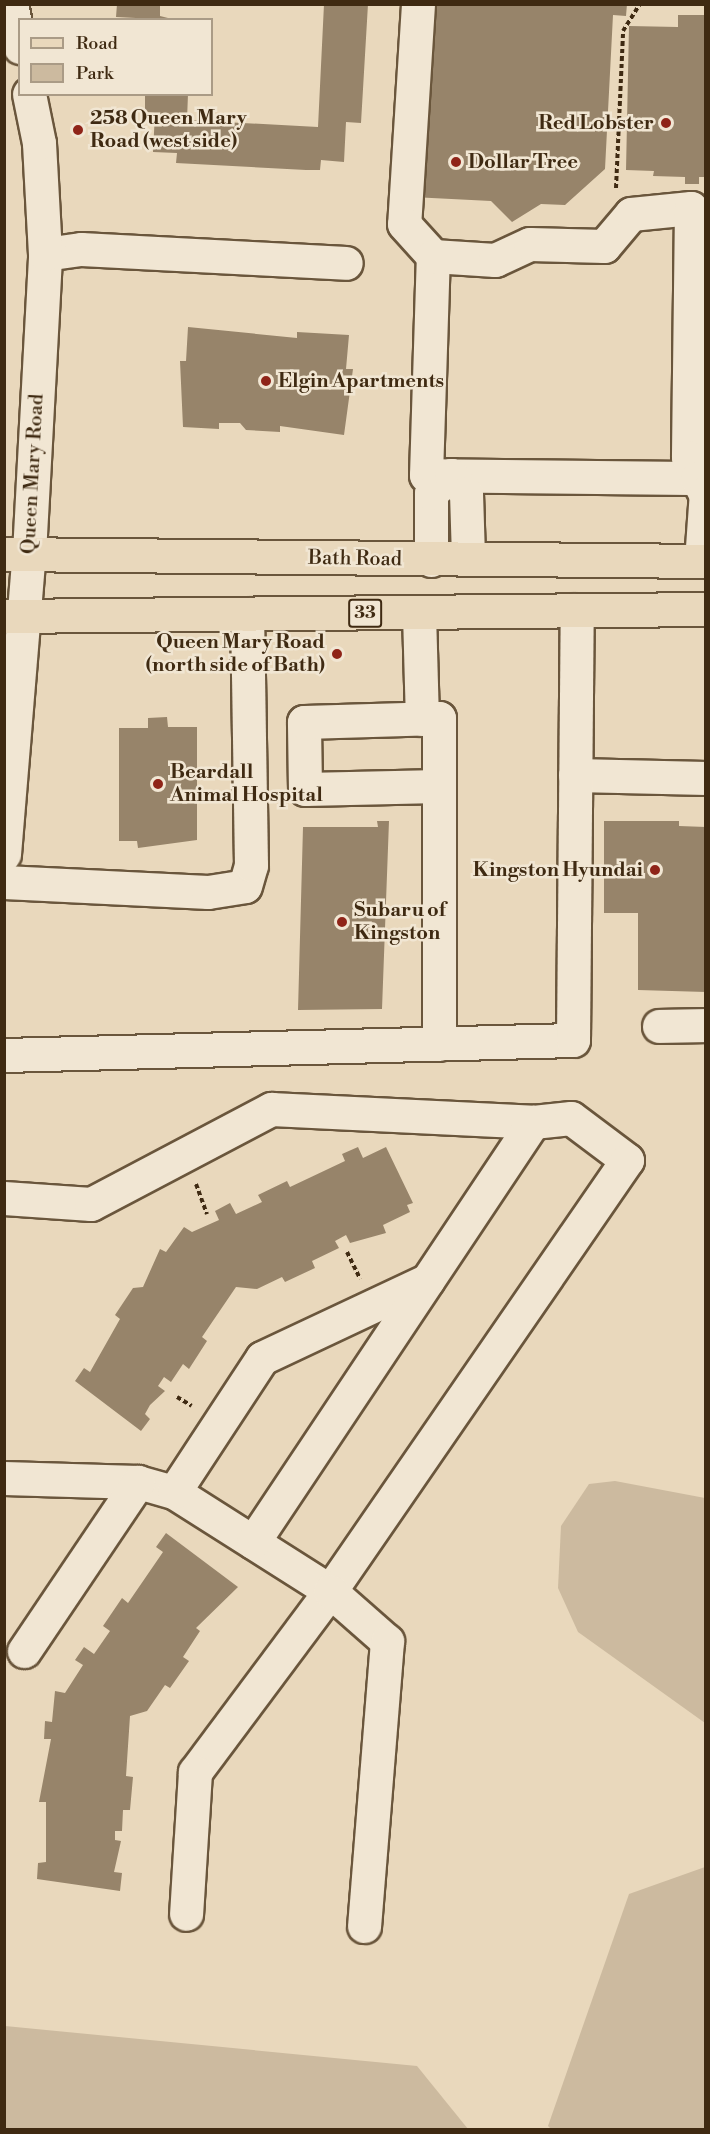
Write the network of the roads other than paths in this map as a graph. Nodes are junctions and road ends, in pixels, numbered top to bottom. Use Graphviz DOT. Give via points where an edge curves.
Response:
graph roads {
  1 [pos="11,4"];
  2 [pos="418,4"];
  3 [pos="18,37"];
  4 [pos="29,96"];
  5 [pos="45,254"];
  6 [pos="433,256"];
  7 [pos="346,263"];
  8 [pos="451,475"];
  9 [pos="702,487"];
  10 [pos="17,554"];
  11 [pos="468,558"];
  12 [pos="431,560"];
  13 [pos="703,561"];
  14 [pos="703,609"];
  15 [pos="577,610"];
  16 [pos="419,613"];
  17 [pos="247,614"];
  18 [pos="14,616"];
  19 [pos="422,719"];
  20 [pos="575,775"];
  21 [pos="705,778"];
  22 [pos="439,786"];
  23 [pos="4,854"];
  24 [pos="4,882"];
  25 [pos="705,1025"];
  26 [pos="659,1026"];
  27 [pos="439,1044"];
  28 [pos="4,1055"];
  29 [pos="532,1122"];
  30 [pos="4,1198"];
  31 [pos="428,1280"];
  32 [pos="4,1478"];
  33 [pos="138,1482"];
  34 [pos="174,1492"];
  35 [pos="253,1542"];
  36 [pos="330,1591"];
  37 [pos="24,1652"];
  38 [pos="186,1914"];
  39 [pos="364,1926"];
  1 -- 3 [label="street"];
  2 -- 6 [label="street" via="404,225"];
  4 -- 5 [label="street, Queen Mary Road" via="39,143"];
  5 -- 7 [label="street" via="81,249"];
  5 -- 10 [label="street, Queen Mary Road"];
  6 -- 8 [label="street" via="426,475"];
  6 -- 9 [label="street" via="495,260 530,244 604,246 631,214 691,208 688,457"];
  8 -- 9 [label="street"];
  8 -- 11 [label="street" via="466,493"];
  8 -- 12 [label="street" via="431,493"];
  9 -- 13 [label="street"];
  10 -- 12 [label="main road, Bath Road"];
  10 -- 18 [label="street, Queen Mary Road"];
  11 -- 12 [label="main road, Bath Road"];
  11 -- 13 [label="main road, Bath Road"];
  13 -- 14 [label="main road"];
  14 -- 15 [label="main road, 33"];
  15 -- 16 [label="main road, 33"];
  15 -- 20 [label="street"];
  16 -- 17 [label="main road, 33"];
  16 -- 19 [label="street"];
  17 -- 18 [label="main road, 33"];
  17 -- 24 [label="street" via="251,865 245,886 208,892"];
  18 -- 23 [label="street, Queen Mary Road"];
  19 -- 22 [label="street" via="439,718"];
  19 -- 22 [label="street" via="304,723 305,789"];
  20 -- 21 [label="street"];
  20 -- 27 [label="street" via="573,1041"];
  22 -- 27 [label="street"];
  25 -- 26 [label="street"];
  27 -- 28 [label="street"];
  29 -- 30 [label="street" via="271,1109 91,1204"];
  29 -- 31 [label="street"];
  29 -- 36 [label="street" via="571,1118 627,1160"];
  31 -- 34 [label="street" via="262,1358"];
  31 -- 35 [label="street"];
  32 -- 33 [label="street"];
  33 -- 34 [label="street"];
  33 -- 37 [label="street"];
  34 -- 35 [label="street"];
  35 -- 36 [label="street"];
  36 -- 38 [label="street" via="195,1772"];
  36 -- 39 [label="street" via="387,1641"];
}
